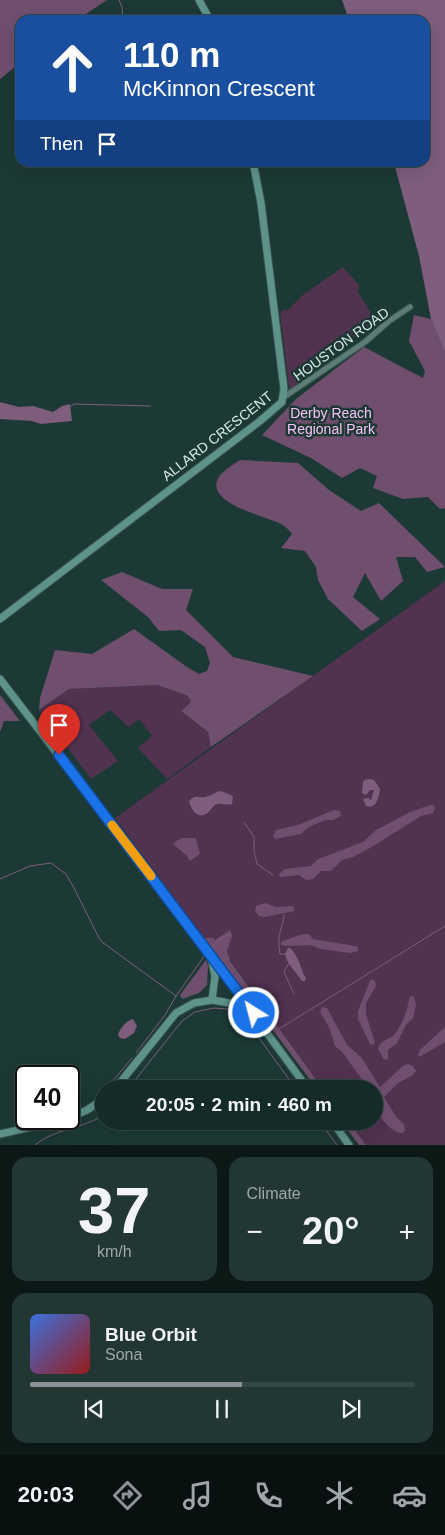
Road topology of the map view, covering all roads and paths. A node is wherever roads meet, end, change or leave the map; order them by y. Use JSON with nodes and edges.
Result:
{"nodes":[{"id":1,"x":199,"y":0,"type":"edge"},
{"id":2,"x":207,"y":15,"type":"edge"},
{"id":3,"x":254,"y":167,"type":"edge"},
{"id":4,"x":410,"y":307,"type":"dead end"},
{"id":5,"x":284,"y":397,"type":"junction"},
{"id":6,"x":0,"y":619,"type":"edge"},
{"id":7,"x":0,"y":679,"type":"edge"},
{"id":8,"x":210,"y":953,"type":"junction"},
{"id":9,"x":212,"y":1000,"type":"junction"},
{"id":10,"x":256,"y":1018,"type":"junction"},
{"id":11,"x":122,"y":1080,"type":"edge"},
{"id":12,"x":301,"y":1080,"type":"edge"},
{"id":13,"x":95,"y":1105,"type":"edge"},
{"id":14,"x":80,"y":1113,"type":"edge"},
{"id":15,"x":17,"y":1130,"type":"edge"},
{"id":16,"x":338,"y":1130,"type":"edge"},
{"id":17,"x":0,"y":1134,"type":"edge"},
{"id":18,"x":349,"y":1145,"type":"edge"}],
"edges":[{"from":1,"to":2,"type":"street"},
{"from":3,"to":5,"type":"street","name":"ALLARD CRESCENT"},
{"from":4,"to":5,"type":"street","name":"HOUSTON ROAD"},
{"from":5,"to":6,"type":"street","name":"ALLARD CRESCENT"},
{"from":7,"to":8,"type":"street"},
{"from":8,"to":9,"type":"street"},
{"from":8,"to":10,"type":"street"},
{"from":9,"to":10,"type":"street"},
{"from":9,"to":11,"type":"street"},
{"from":10,"to":12,"type":"street"},
{"from":13,"to":14,"type":"street"},
{"from":15,"to":17,"type":"street"},
{"from":16,"to":18,"type":"street"}]}
